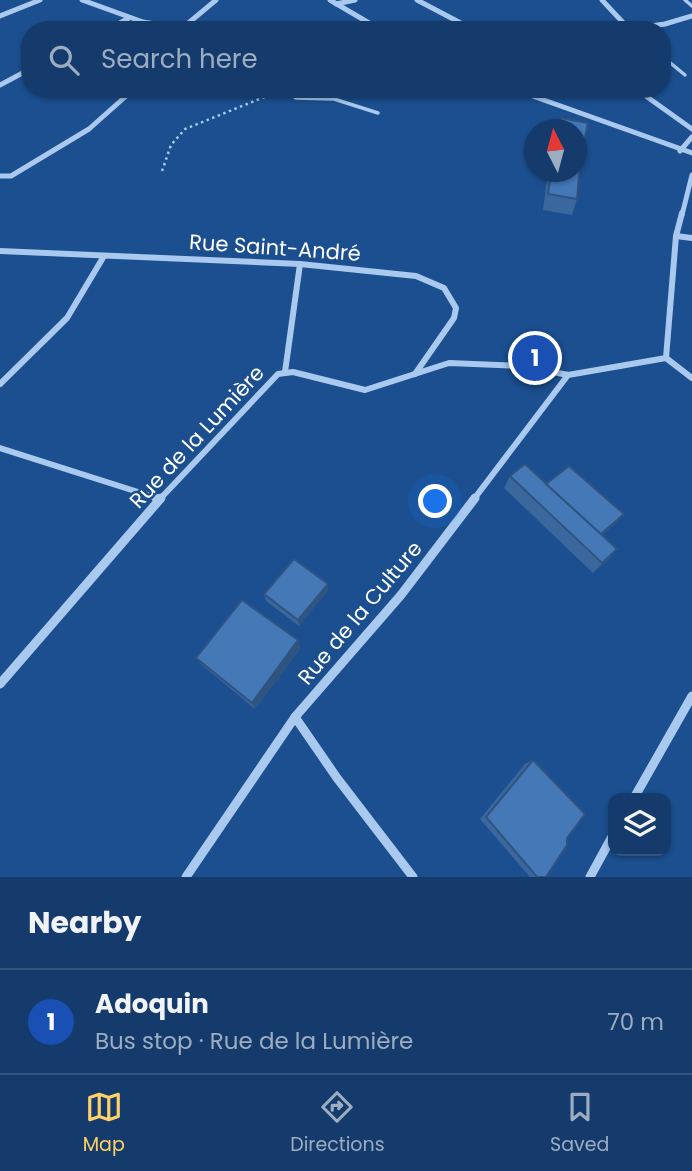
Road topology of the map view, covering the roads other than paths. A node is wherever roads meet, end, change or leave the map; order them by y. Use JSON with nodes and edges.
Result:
{"nodes":[{"id":1,"x":40,"y":0,"type":"edge"},
{"id":2,"x":82,"y":0,"type":"edge"},
{"id":3,"x":216,"y":0,"type":"edge"},
{"id":4,"x":330,"y":0,"type":"edge"},
{"id":5,"x":355,"y":0,"type":"edge"},
{"id":6,"x":417,"y":0,"type":"edge"},
{"id":7,"x":602,"y":0,"type":"edge"},
{"id":8,"x":685,"y":0,"type":"edge"},
{"id":9,"x":336,"y":4,"type":"junction"},
{"id":10,"x":692,"y":6,"type":"edge"},
{"id":11,"x":0,"y":16,"type":"edge"},
{"id":12,"x":692,"y":16,"type":"edge"},
{"id":13,"x":129,"y":18,"type":"junction"},
{"id":14,"x":124,"y":21,"type":"edge"},
{"id":15,"x":140,"y":21,"type":"edge"},
{"id":16,"x":191,"y":21,"type":"edge"},
{"id":17,"x":365,"y":21,"type":"edge"},
{"id":18,"x":457,"y":21,"type":"edge"},
{"id":19,"x":622,"y":21,"type":"edge"},
{"id":20,"x":671,"y":22,"type":"edge"},
{"id":21,"x":671,"y":63,"type":"edge"},
{"id":22,"x":21,"y":74,"type":"edge"},
{"id":23,"x":685,"y":75,"type":"dead end"},
{"id":24,"x":0,"y":85,"type":"edge"},
{"id":25,"x":124,"y":98,"type":"edge"},
{"id":26,"x":296,"y":98,"type":"edge"},
{"id":27,"x":538,"y":98,"type":"edge"},
{"id":28,"x":649,"y":98,"type":"edge"},
{"id":29,"x":378,"y":113,"type":"dead end"},
{"id":30,"x":692,"y":129,"type":"edge"},
{"id":31,"x":692,"y":137,"type":"edge"},
{"id":32,"x":680,"y":150,"type":"junction"},
{"id":33,"x":692,"y":153,"type":"edge"},
{"id":34,"x":692,"y":175,"type":"edge"},
{"id":35,"x":0,"y":176,"type":"edge"},
{"id":36,"x":676,"y":236,"type":"junction"},
{"id":37,"x":692,"y":238,"type":"edge"},
{"id":38,"x":0,"y":251,"type":"edge"},
{"id":39,"x":104,"y":256,"type":"junction"},
{"id":40,"x":300,"y":264,"type":"junction"},
{"id":41,"x":666,"y":358,"type":"junction"},
{"id":42,"x":285,"y":372,"type":"junction"},
{"id":43,"x":415,"y":374,"type":"junction"},
{"id":44,"x":568,"y":375,"type":"junction"},
{"id":45,"x":692,"y":378,"type":"edge"},
{"id":46,"x":0,"y":384,"type":"edge"},
{"id":47,"x":0,"y":448,"type":"edge"},
{"id":48,"x":160,"y":499,"type":"junction"},
{"id":49,"x":0,"y":684,"type":"edge"},
{"id":50,"x":692,"y":696,"type":"edge"},
{"id":51,"x":295,"y":717,"type":"junction"},
{"id":52,"x":637,"y":793,"type":"edge"},
{"id":53,"x":608,"y":844,"type":"edge"},
{"id":54,"x":186,"y":877,"type":"edge"},
{"id":55,"x":413,"y":877,"type":"edge"},
{"id":56,"x":590,"y":877,"type":"edge"}],
"edges":[{"from":1,"to":11,"type":"street"},
{"from":2,"to":13,"type":"street"},
{"from":3,"to":16,"type":"street"},
{"from":4,"to":9,"type":"street"},
{"from":5,"to":9,"type":"street"},
{"from":6,"to":18,"type":"street"},
{"from":7,"to":19,"type":"street"},
{"from":8,"to":10,"type":"lane"},
{"from":9,"to":17,"type":"street"},
{"from":12,"to":20,"type":"street"},
{"from":13,"to":14,"type":"street"},
{"from":13,"to":15,"type":"street"},
{"from":21,"to":23,"type":"lane"},
{"from":22,"to":24,"type":"street"},
{"from":25,"to":35,"type":"street"},
{"from":26,"to":29,"type":"lane"},
{"from":27,"to":32,"type":"street"},
{"from":28,"to":30,"type":"street"},
{"from":31,"to":32,"type":"street"},
{"from":32,"to":33,"type":"street"},
{"from":34,"to":36,"type":"street"},
{"from":36,"to":37,"type":"street"},
{"from":36,"to":41,"type":"street"},
{"from":38,"to":39,"type":"street","name":"Rue Saint-André"},
{"from":39,"to":40,"type":"street","name":"Rue Saint-André"},
{"from":39,"to":46,"type":"street"},
{"from":40,"to":42,"type":"street"},
{"from":40,"to":43,"type":"street","name":"Rue Saint-André"},
{"from":41,"to":44,"type":"street"},
{"from":41,"to":45,"type":"street"},
{"from":42,"to":43,"type":"street","name":"Rue de la Lumière"},
{"from":42,"to":48,"type":"street","name":"Rue de la Lumière"},
{"from":43,"to":44,"type":"street","name":"Rue de la Lumière"},
{"from":44,"to":51,"type":"street","name":"Rue de la Culture"},
{"from":47,"to":48,"type":"street"},
{"from":48,"to":49,"type":"street","name":"Rue de la Lumière"},
{"from":50,"to":52,"type":"street"},
{"from":51,"to":54,"type":"street","name":"Rue de la Culture"},
{"from":51,"to":55,"type":"street"},
{"from":53,"to":56,"type":"street"}]}
